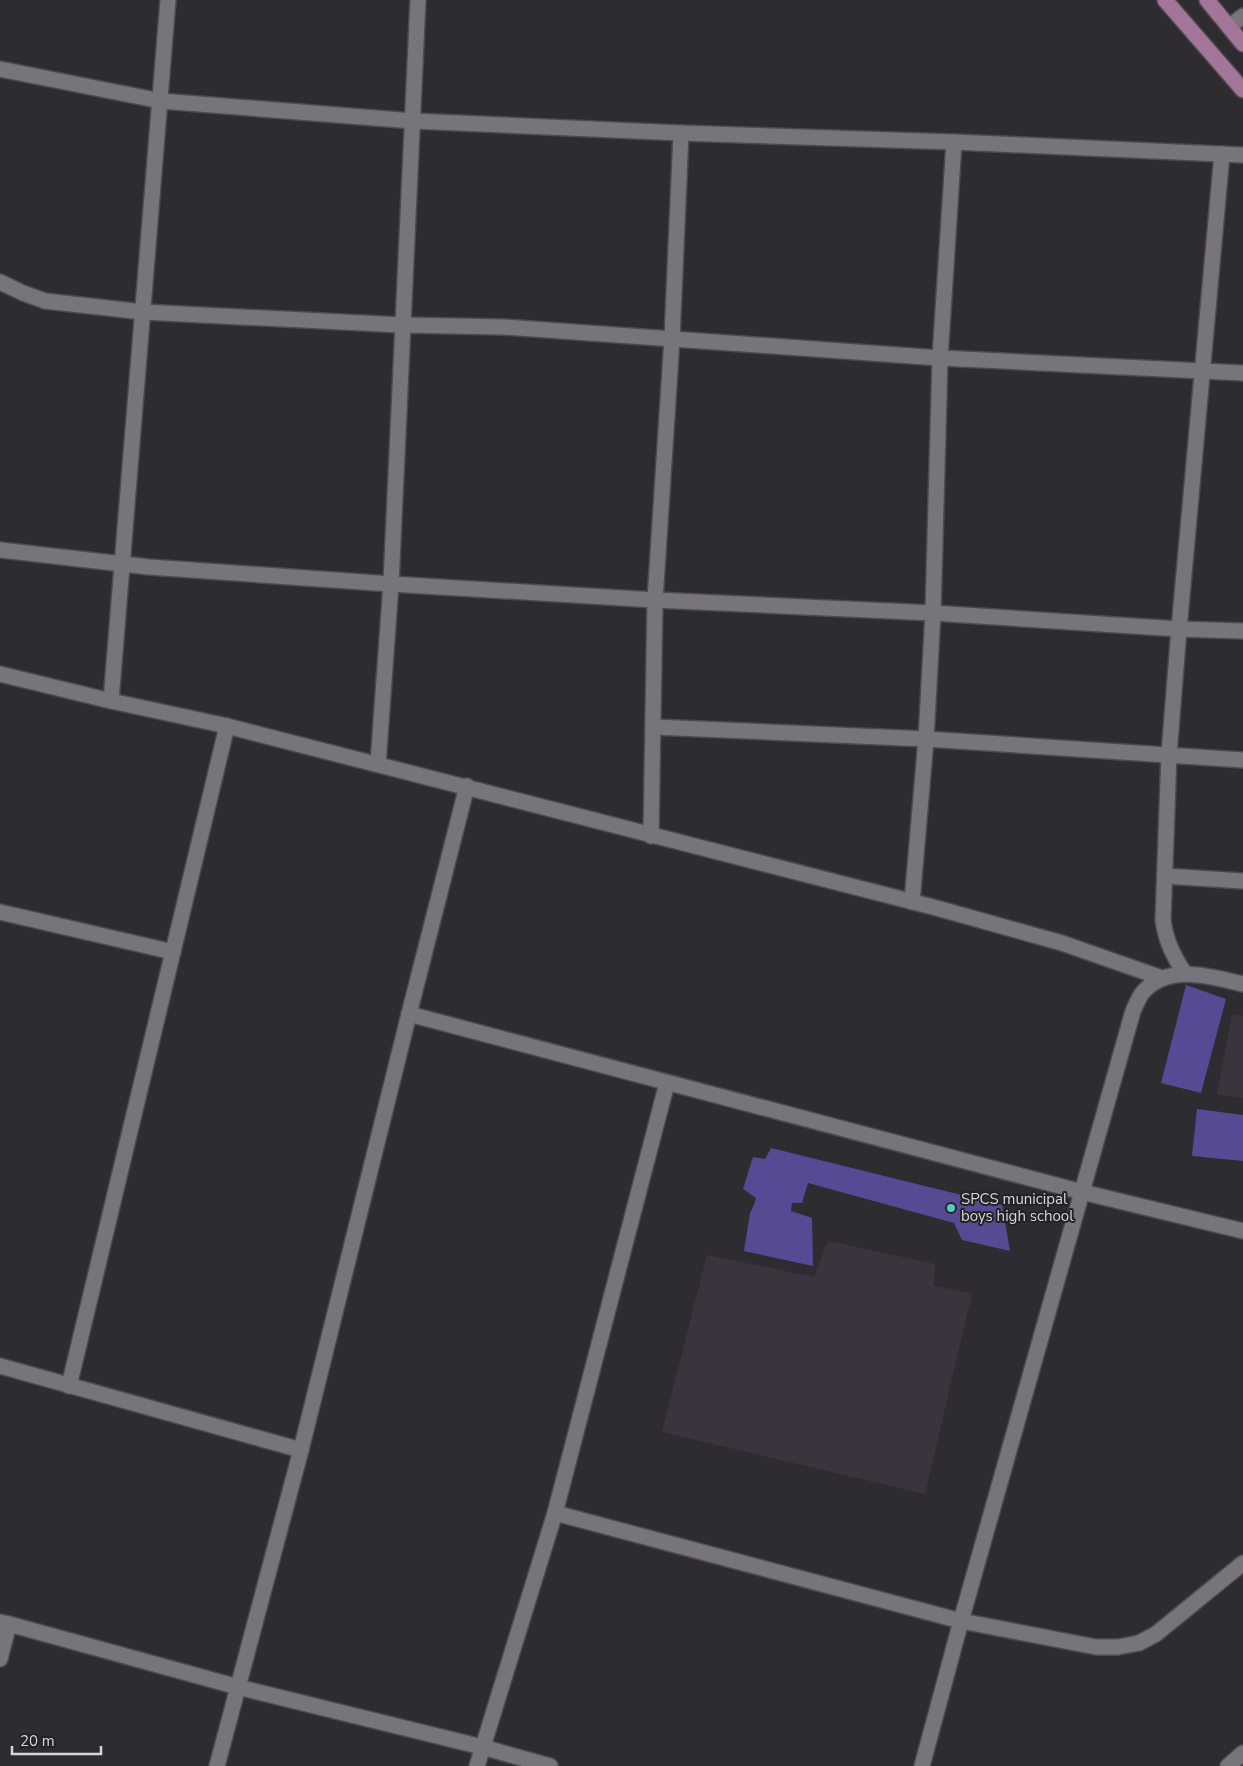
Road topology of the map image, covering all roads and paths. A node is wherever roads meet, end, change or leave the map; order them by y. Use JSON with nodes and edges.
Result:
{"nodes":[{"id":1,"x":168,"y":0,"type":"edge"},
{"id":2,"x":418,"y":0,"type":"edge"},
{"id":3,"x":1165,"y":0,"type":"edge"},
{"id":4,"x":1207,"y":0,"type":"edge"},
{"id":5,"x":1243,"y":16,"type":"edge"},
{"id":6,"x":1229,"y":27,"type":"junction"},
{"id":7,"x":1243,"y":44,"type":"edge"},
{"id":8,"x":0,"y":69,"type":"edge"},
{"id":9,"x":1243,"y":90,"type":"edge"},
{"id":10,"x":161,"y":101,"type":"junction"},
{"id":11,"x":413,"y":121,"type":"junction"},
{"id":12,"x":681,"y":133,"type":"junction"},
{"id":13,"x":954,"y":142,"type":"junction"},
{"id":14,"x":1222,"y":154,"type":"junction"},
{"id":15,"x":1243,"y":155,"type":"edge"},
{"id":16,"x":0,"y":282,"type":"edge"},
{"id":17,"x":143,"y":312,"type":"junction"},
{"id":18,"x":402,"y":325,"type":"junction"},
{"id":19,"x":672,"y":339,"type":"junction"},
{"id":20,"x":940,"y":358,"type":"junction"},
{"id":21,"x":1202,"y":371,"type":"junction"},
{"id":22,"x":1243,"y":372,"type":"edge"},
{"id":23,"x":0,"y":550,"type":"edge"},
{"id":24,"x":123,"y":564,"type":"junction"},
{"id":25,"x":391,"y":584,"type":"junction"},
{"id":26,"x":655,"y":600,"type":"junction"},
{"id":27,"x":934,"y":613,"type":"junction"},
{"id":28,"x":1179,"y":629,"type":"junction"},
{"id":29,"x":1243,"y":631,"type":"edge"},
{"id":30,"x":0,"y":674,"type":"edge"},
{"id":31,"x":111,"y":701,"type":"junction"},
{"id":32,"x":228,"y":726,"type":"junction"},
{"id":33,"x":654,"y":727,"type":"junction"},
{"id":34,"x":926,"y":739,"type":"junction"},
{"id":35,"x":1169,"y":754,"type":"junction"},
{"id":36,"x":1243,"y":760,"type":"edge"},
{"id":37,"x":378,"y":764,"type":"junction"},
{"id":38,"x":467,"y":786,"type":"junction"},
{"id":39,"x":651,"y":836,"type":"junction"},
{"id":40,"x":1165,"y":876,"type":"junction"},
{"id":41,"x":1243,"y":881,"type":"edge"},
{"id":42,"x":912,"y":902,"type":"junction"},
{"id":43,"x":0,"y":912,"type":"edge"},
{"id":44,"x":173,"y":952,"type":"junction"},
{"id":45,"x":1185,"y":974,"type":"junction"},
{"id":46,"x":1162,"y":978,"type":"junction"},
{"id":47,"x":1243,"y":984,"type":"edge"},
{"id":48,"x":409,"y":1014,"type":"junction"},
{"id":49,"x":667,"y":1083,"type":"junction"},
{"id":50,"x":1082,"y":1192,"type":"junction"},
{"id":51,"x":1243,"y":1231,"type":"edge"},
{"id":52,"x":0,"y":1366,"type":"edge"},
{"id":53,"x":69,"y":1386,"type":"junction"},
{"id":54,"x":301,"y":1450,"type":"junction"},
{"id":55,"x":556,"y":1513,"type":"junction"},
{"id":56,"x":1243,"y":1562,"type":"edge"},
{"id":57,"x":961,"y":1621,"type":"junction"},
{"id":58,"x":4,"y":1623,"type":"edge"},
{"id":59,"x":0,"y":1659,"type":"edge"},
{"id":60,"x":238,"y":1687,"type":"junction"},
{"id":61,"x":482,"y":1747,"type":"junction"},
{"id":62,"x":1243,"y":1753,"type":"edge"},
{"id":63,"x":217,"y":1766,"type":"edge"},
{"id":64,"x":476,"y":1766,"type":"edge"},
{"id":65,"x":550,"y":1766,"type":"edge"},
{"id":66,"x":922,"y":1766,"type":"edge"},
{"id":67,"x":1228,"y":1766,"type":"edge"}],
"edges":[{"from":1,"to":10,"type":"street"},
{"from":2,"to":11,"type":"street"},
{"from":3,"to":9,"type":"main road"},
{"from":4,"to":6,"type":"main road"},
{"from":5,"to":6,"type":"street"},
{"from":6,"to":7,"type":"main road"},
{"from":8,"to":10,"type":"street"},
{"from":10,"to":11,"type":"street"},
{"from":10,"to":17,"type":"street"},
{"from":11,"to":12,"type":"street"},
{"from":11,"to":18,"type":"street"},
{"from":12,"to":13,"type":"street"},
{"from":12,"to":19,"type":"street"},
{"from":13,"to":14,"type":"street"},
{"from":13,"to":20,"type":"street"},
{"from":14,"to":15,"type":"street"},
{"from":14,"to":21,"type":"street"},
{"from":16,"to":17,"type":"street"},
{"from":17,"to":18,"type":"street"},
{"from":17,"to":24,"type":"street"},
{"from":18,"to":19,"type":"street"},
{"from":18,"to":25,"type":"street"},
{"from":19,"to":20,"type":"street"},
{"from":19,"to":26,"type":"street"},
{"from":20,"to":21,"type":"street"},
{"from":20,"to":27,"type":"street"},
{"from":21,"to":22,"type":"street"},
{"from":21,"to":28,"type":"street"},
{"from":23,"to":24,"type":"street"},
{"from":24,"to":25,"type":"street"},
{"from":24,"to":31,"type":"street"},
{"from":25,"to":26,"type":"street"},
{"from":25,"to":37,"type":"street"},
{"from":26,"to":27,"type":"street"},
{"from":26,"to":33,"type":"street"},
{"from":27,"to":28,"type":"street"},
{"from":27,"to":34,"type":"street"},
{"from":28,"to":29,"type":"street"},
{"from":28,"to":35,"type":"street"},
{"from":30,"to":31,"type":"street"},
{"from":31,"to":32,"type":"street"},
{"from":32,"to":37,"type":"street"},
{"from":32,"to":44,"type":"street"},
{"from":33,"to":34,"type":"street"},
{"from":33,"to":39,"type":"street"},
{"from":34,"to":35,"type":"street"},
{"from":34,"to":42,"type":"street"},
{"from":35,"to":36,"type":"street"},
{"from":35,"to":40,"type":"street"},
{"from":37,"to":38,"type":"street"},
{"from":38,"to":39,"type":"street"},
{"from":38,"to":48,"type":"street"},
{"from":39,"to":42,"type":"street"},
{"from":40,"to":41,"type":"street"},
{"from":40,"to":45,"type":"street"},
{"from":42,"to":46,"type":"street"},
{"from":43,"to":44,"type":"street"},
{"from":44,"to":53,"type":"street"},
{"from":45,"to":46,"type":"street"},
{"from":45,"to":47,"type":"street"},
{"from":46,"to":50,"type":"street"},
{"from":48,"to":49,"type":"street"},
{"from":48,"to":54,"type":"street"},
{"from":49,"to":50,"type":"street"},
{"from":49,"to":55,"type":"street"},
{"from":50,"to":51,"type":"street"},
{"from":50,"to":57,"type":"street"},
{"from":52,"to":53,"type":"street"},
{"from":53,"to":54,"type":"street"},
{"from":54,"to":60,"type":"street"},
{"from":55,"to":57,"type":"street"},
{"from":55,"to":61,"type":"street"},
{"from":56,"to":57,"type":"street"},
{"from":57,"to":66,"type":"street"},
{"from":58,"to":59,"type":"street"},
{"from":58,"to":60,"type":"street"},
{"from":60,"to":61,"type":"street"},
{"from":60,"to":63,"type":"street"},
{"from":61,"to":64,"type":"street"},
{"from":61,"to":65,"type":"street"},
{"from":62,"to":67,"type":"street"}]}
